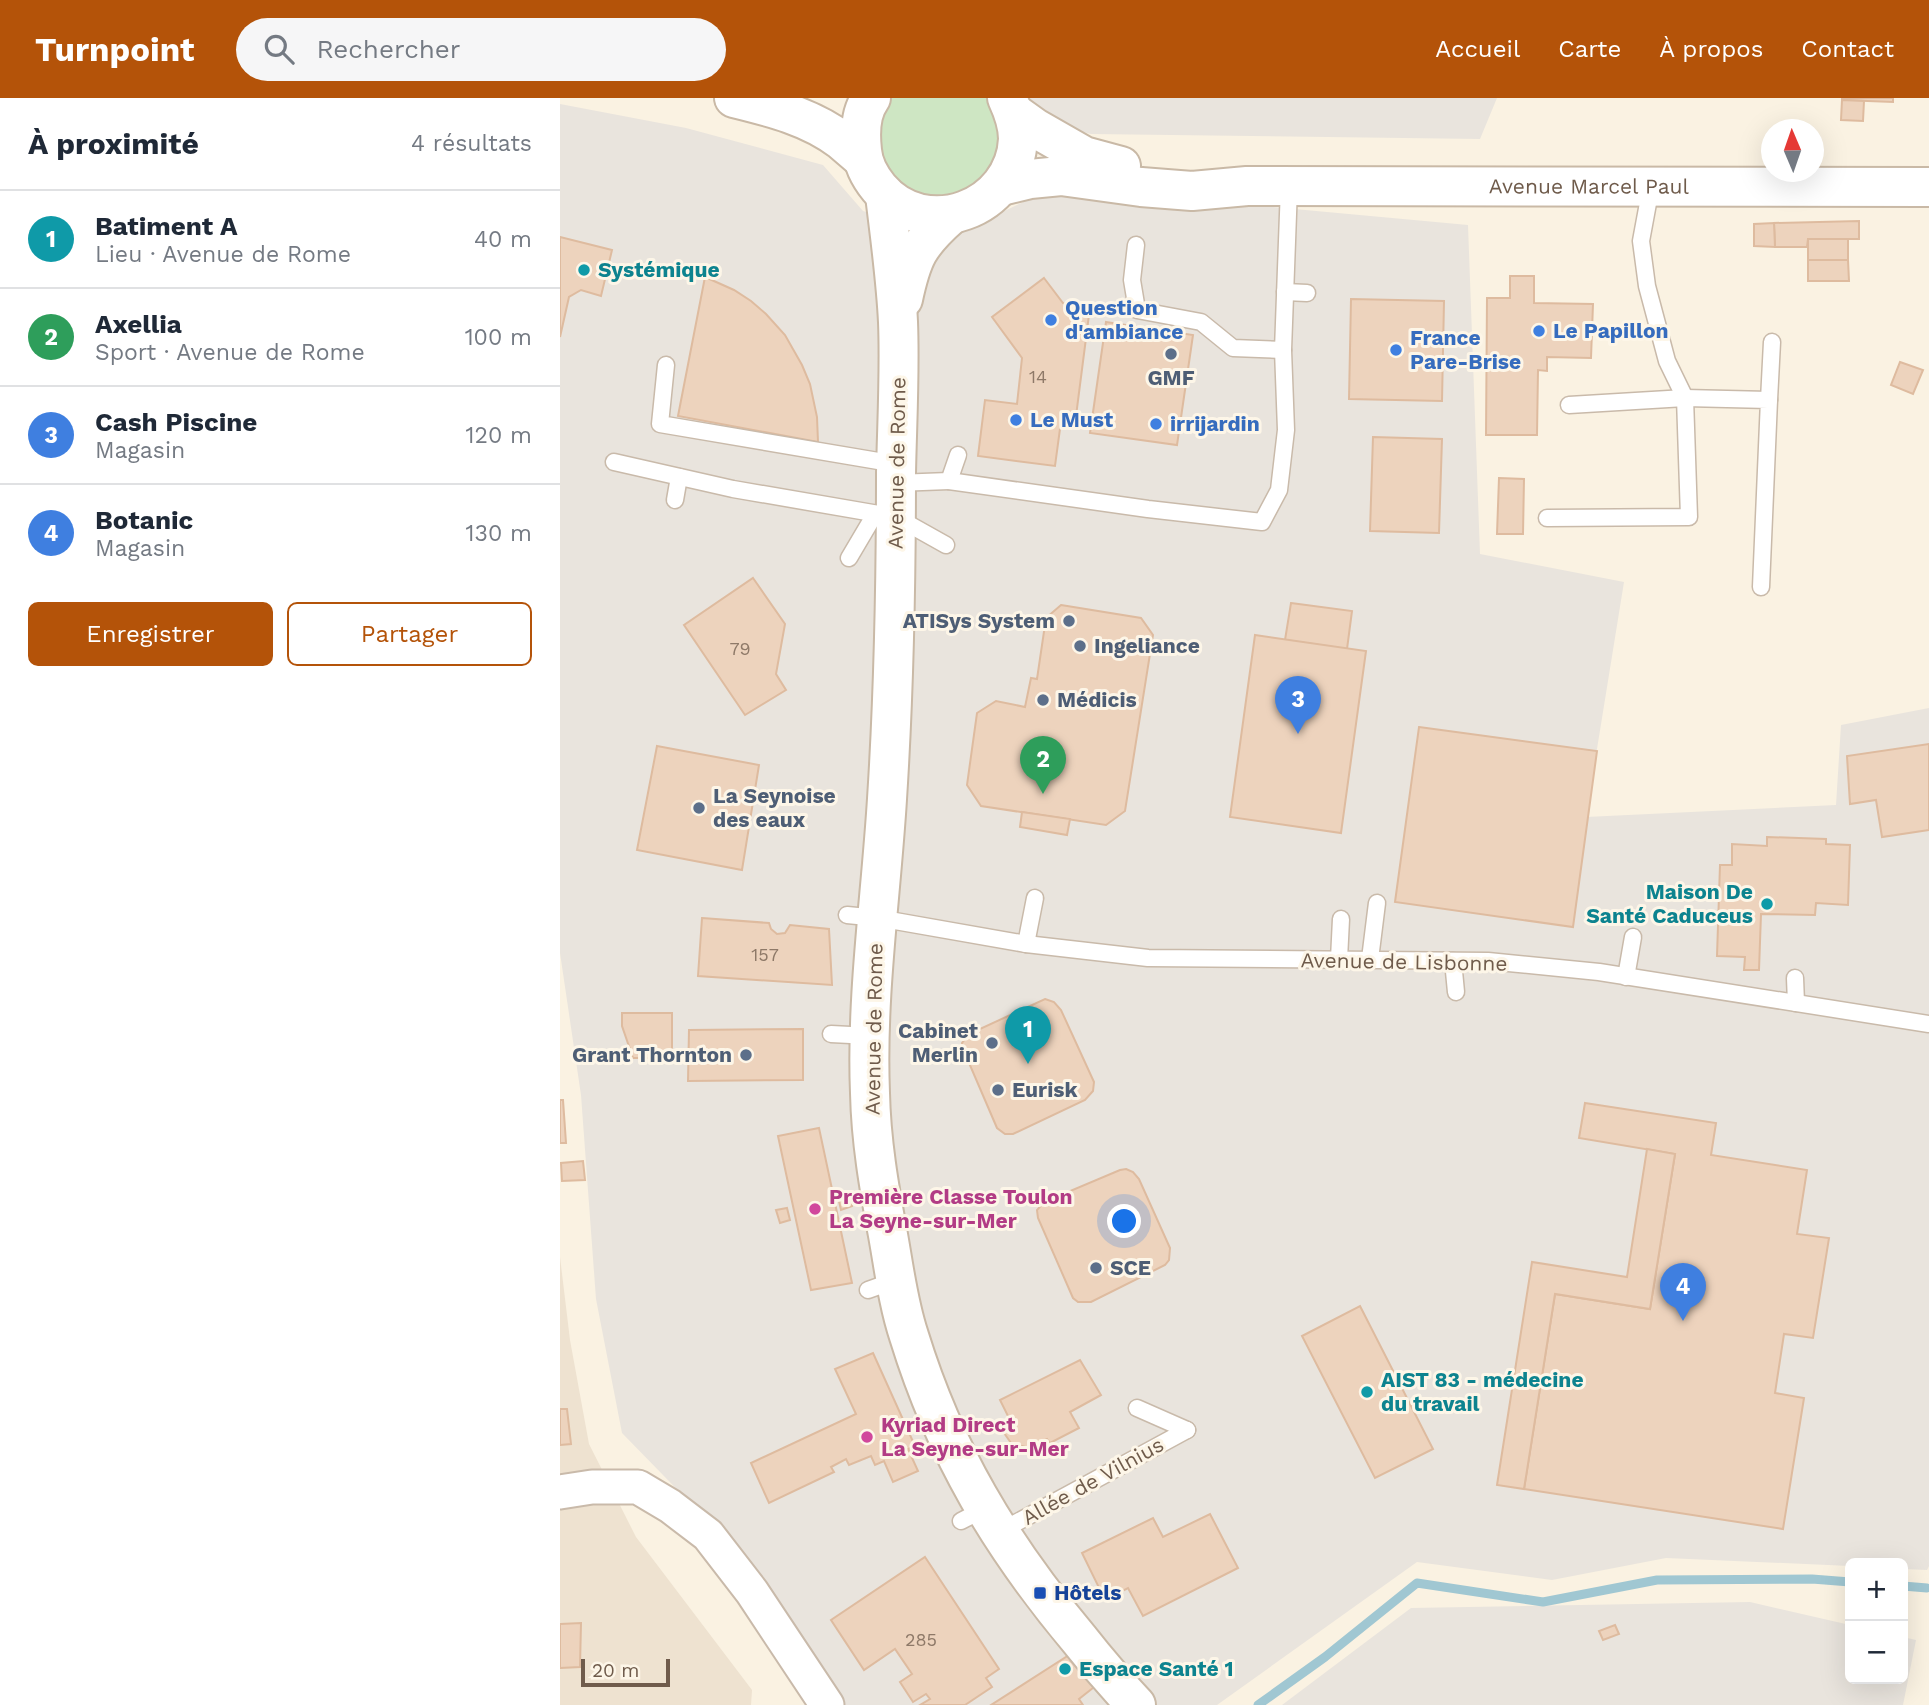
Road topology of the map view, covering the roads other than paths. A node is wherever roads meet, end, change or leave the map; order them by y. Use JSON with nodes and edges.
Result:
{"nodes":[{"id":1,"x":734,"y":98,"type":"edge"},
{"id":2,"x":871,"y":98,"type":"edge"},
{"id":3,"x":1011,"y":106,"type":"edge"},
{"id":4,"x":863,"y":159,"type":"junction"},
{"id":5,"x":1001,"y":186,"type":"junction"},
{"id":6,"x":1247,"y":186,"type":"junction"},
{"id":7,"x":1289,"y":187,"type":"junction"},
{"id":8,"x":1651,"y":187,"type":"junction"},
{"id":9,"x":1929,"y":187,"type":"edge"},
{"id":10,"x":885,"y":195,"type":"junction"},
{"id":11,"x":951,"y":215,"type":"junction"},
{"id":12,"x":1136,"y":245,"type":"dead end"},
{"id":13,"x":1285,"y":292,"type":"junction"},
{"id":14,"x":1307,"y":293,"type":"dead end"},
{"id":15,"x":898,"y":324,"type":"junction"},
{"id":16,"x":1772,"y":342,"type":"dead end"},
{"id":17,"x":1283,"y":349,"type":"junction"},
{"id":18,"x":666,"y":365,"type":"dead end"},
{"id":19,"x":1685,"y":398,"type":"junction"},
{"id":20,"x":1769,"y":400,"type":"junction"},
{"id":21,"x":1569,"y":405,"type":"dead end"},
{"id":22,"x":958,"y":455,"type":"dead end"},
{"id":23,"x":614,"y":462,"type":"dead end"},
{"id":24,"x":679,"y":477,"type":"junction"},
{"id":25,"x":948,"y":481,"type":"junction"},
{"id":26,"x":891,"y":494,"type":"junction"},
{"id":27,"x":675,"y":500,"type":"dead end"},
{"id":28,"x":1546,"y":518,"type":"dead end"},
{"id":29,"x":946,"y":545,"type":"dead end"},
{"id":30,"x":849,"y":558,"type":"dead end"},
{"id":31,"x":1761,"y":587,"type":"dead end"},
{"id":32,"x":1035,"y":898,"type":"dead end"},
{"id":33,"x":1377,"y":903,"type":"dead end"},
{"id":34,"x":862,"y":917,"type":"junction"},
{"id":35,"x":1341,"y":919,"type":"dead end"},
{"id":36,"x":1633,"y":937,"type":"dead end"},
{"id":37,"x":1026,"y":944,"type":"junction"},
{"id":38,"x":1339,"y":959,"type":"junction"},
{"id":39,"x":1370,"y":959,"type":"junction"},
{"id":40,"x":1453,"y":961,"type":"junction"},
{"id":41,"x":1626,"y":977,"type":"junction"},
{"id":42,"x":1795,"y":978,"type":"dead end"},
{"id":43,"x":1456,"y":992,"type":"dead end"},
{"id":44,"x":1796,"y":1003,"type":"junction"},
{"id":45,"x":1929,"y":1024,"type":"edge"},
{"id":46,"x":831,"y":1034,"type":"dead end"},
{"id":47,"x":870,"y":1036,"type":"junction"},
{"id":48,"x":1137,"y":1408,"type":"dead end"},
{"id":49,"x":560,"y":1492,"type":"edge"},
{"id":50,"x":981,"y":1521,"type":"junction"},
{"id":51,"x":1123,"y":1700,"type":"edge"},
{"id":52,"x":827,"y":1705,"type":"edge"}],
"edges":[{"from":1,"to":4,"type":"main road"},
{"from":2,"to":4,"type":"main road"},
{"from":3,"to":5,"type":"main road"},
{"from":3,"to":6,"type":"main road","name":"Avenue Marcel Paul"},
{"from":4,"to":10,"type":"main road"},
{"from":5,"to":6,"type":"main road","name":"Avenue Marcel Paul"},
{"from":5,"to":11,"type":"main road"},
{"from":6,"to":7,"type":"main road","name":"Avenue Marcel Paul"},
{"from":7,"to":8,"type":"main road","name":"Avenue Marcel Paul"},
{"from":7,"to":13,"type":"lane"},
{"from":8,"to":9,"type":"main road","name":"Avenue Marcel Paul"},
{"from":8,"to":19,"type":"lane"},
{"from":10,"to":11,"type":"main road"},
{"from":10,"to":15,"type":"main road","name":"Avenue de Rome"},
{"from":11,"to":15,"type":"main road","name":"Avenue de Rome"},
{"from":12,"to":17,"type":"lane"},
{"from":13,"to":14,"type":"lane"},
{"from":13,"to":17,"type":"lane"},
{"from":15,"to":26,"type":"main road","name":"Avenue de Rome"},
{"from":16,"to":20,"type":"lane"},
{"from":17,"to":25,"type":"lane"},
{"from":18,"to":26,"type":"lane"},
{"from":19,"to":20,"type":"lane"},
{"from":19,"to":21,"type":"lane"},
{"from":19,"to":28,"type":"lane"},
{"from":20,"to":31,"type":"lane"},
{"from":22,"to":25,"type":"lane"},
{"from":23,"to":24,"type":"lane"},
{"from":24,"to":26,"type":"lane"},
{"from":24,"to":27,"type":"lane"},
{"from":25,"to":26,"type":"lane"},
{"from":26,"to":29,"type":"lane"},
{"from":26,"to":30,"type":"lane"},
{"from":26,"to":34,"type":"main road","name":"Avenue de Rome"},
{"from":32,"to":37,"type":"lane"},
{"from":33,"to":39,"type":"lane"},
{"from":34,"to":37,"type":"lane","name":"Avenue de Lisbonne"},
{"from":34,"to":47,"type":"main road","name":"Avenue de Rome"},
{"from":35,"to":38,"type":"lane"},
{"from":36,"to":41,"type":"lane"},
{"from":37,"to":38,"type":"lane","name":"Avenue de Lisbonne"},
{"from":38,"to":39,"type":"lane","name":"Avenue de Lisbonne"},
{"from":39,"to":40,"type":"lane","name":"Avenue de Lisbonne"},
{"from":40,"to":41,"type":"lane","name":"Avenue de Lisbonne"},
{"from":40,"to":43,"type":"lane"},
{"from":41,"to":44,"type":"lane","name":"Avenue de Lisbonne"},
{"from":42,"to":44,"type":"lane"},
{"from":44,"to":45,"type":"lane","name":"Avenue de Lisbonne"},
{"from":46,"to":47,"type":"lane"},
{"from":47,"to":50,"type":"main road","name":"Avenue de Rome"},
{"from":48,"to":50,"type":"lane","name":"Allée de Vilnius"},
{"from":49,"to":52,"type":"street"},
{"from":50,"to":51,"type":"main road","name":"Avenue de Rome"}]}
